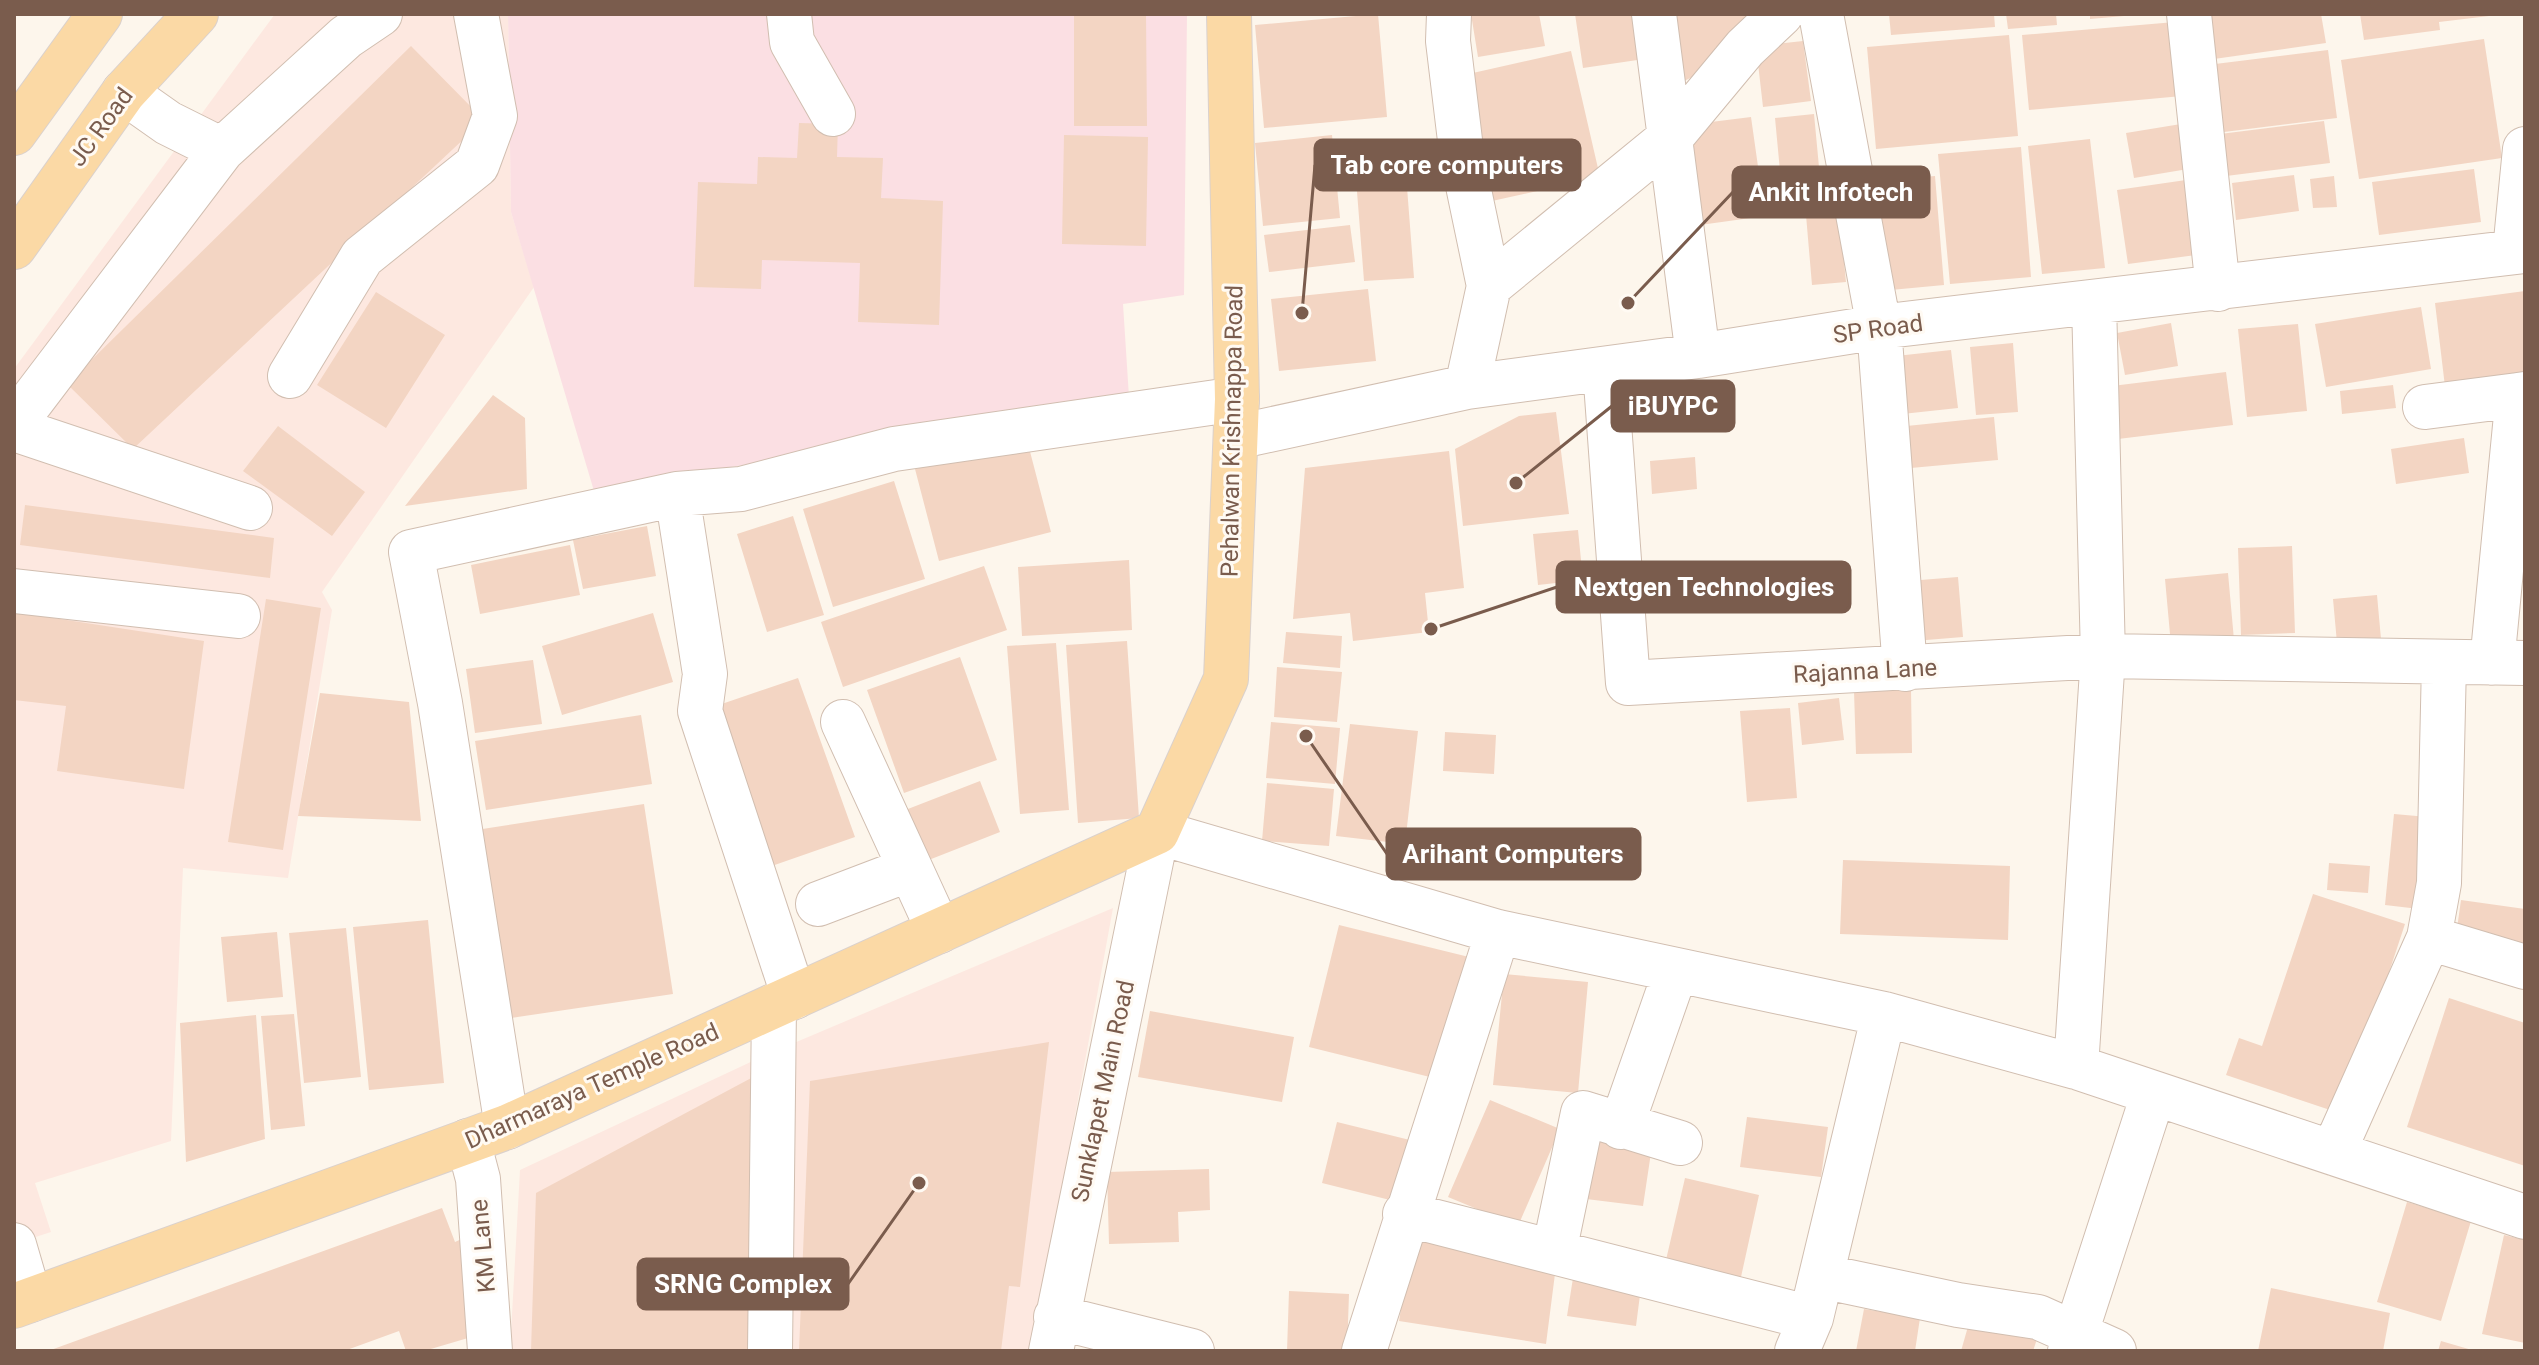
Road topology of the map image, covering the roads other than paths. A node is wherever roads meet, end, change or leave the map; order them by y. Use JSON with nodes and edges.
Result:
{"nodes":[{"id":1,"x":100,"y":14,"type":"edge"},
{"id":2,"x":196,"y":14,"type":"edge"},
{"id":3,"x":380,"y":14,"type":"edge"},
{"id":4,"x":476,"y":14,"type":"edge"},
{"id":5,"x":789,"y":14,"type":"edge"},
{"id":6,"x":1229,"y":14,"type":"edge"},
{"id":7,"x":1449,"y":14,"type":"edge"},
{"id":8,"x":1654,"y":14,"type":"edge"},
{"id":9,"x":1781,"y":14,"type":"edge"},
{"id":10,"x":1821,"y":14,"type":"edge"},
{"id":11,"x":2189,"y":14,"type":"edge"},
{"id":12,"x":124,"y":92,"type":"junction"},
{"id":13,"x":833,"y":114,"type":"dead end"},
{"id":14,"x":14,"y":133,"type":"edge"},
{"id":15,"x":1671,"y":137,"type":"junction"},
{"id":16,"x":2525,"y":149,"type":"edge"},
{"id":17,"x":222,"y":150,"type":"junction"},
{"id":18,"x":14,"y":247,"type":"edge"},
{"id":19,"x":2520,"y":251,"type":"edge"},
{"id":20,"x":1489,"y":286,"type":"junction"},
{"id":21,"x":2218,"y":289,"type":"junction"},
{"id":22,"x":2094,"y":302,"type":"junction"},
{"id":23,"x":1879,"y":327,"type":"junction"},
{"id":24,"x":1698,"y":356,"type":"junction"},
{"id":25,"x":1605,"y":369,"type":"junction"},
{"id":26,"x":290,"y":376,"type":"dead end"},
{"id":27,"x":1467,"y":387,"type":"junction"},
{"id":28,"x":2521,"y":395,"type":"edge"},
{"id":29,"x":2425,"y":407,"type":"dead end"},
{"id":30,"x":1237,"y":418,"type":"junction"},
{"id":31,"x":14,"y":427,"type":"edge"},
{"id":32,"x":677,"y":494,"type":"junction"},
{"id":33,"x":250,"y":508,"type":"dead end"},
{"id":34,"x":14,"y":591,"type":"edge"},
{"id":35,"x":238,"y":616,"type":"dead end"},
{"id":36,"x":2103,"y":656,"type":"junction"},
{"id":37,"x":2444,"y":663,"type":"junction"},
{"id":38,"x":2508,"y":663,"type":"edge"},
{"id":39,"x":1905,"y":669,"type":"junction"},
{"id":40,"x":843,"y":722,"type":"dead end"},
{"id":41,"x":1157,"y":832,"type":"junction"},
{"id":42,"x":910,"y":869,"type":"junction"},
{"id":43,"x":818,"y":904,"type":"dead end"},
{"id":44,"x":939,"y":931,"type":"junction"},
{"id":45,"x":1498,"y":932,"type":"junction"},
{"id":46,"x":2429,"y":938,"type":"junction"},
{"id":47,"x":2525,"y":967,"type":"edge"},
{"id":48,"x":1676,"y":970,"type":"junction"},
{"id":49,"x":784,"y":1002,"type":"junction"},
{"id":50,"x":1884,"y":1014,"type":"junction"},
{"id":51,"x":2076,"y":1067,"type":"junction"},
{"id":52,"x":2153,"y":1095,"type":"junction"},
{"id":53,"x":1621,"y":1127,"type":"junction"},
{"id":54,"x":488,"y":1134,"type":"junction"},
{"id":55,"x":1680,"y":1143,"type":"dead end"},
{"id":56,"x":2333,"y":1153,"type":"junction"},
{"id":57,"x":1405,"y":1214,"type":"junction"},
{"id":58,"x":2525,"y":1217,"type":"edge"},
{"id":59,"x":14,"y":1245,"type":"edge"},
{"id":60,"x":1554,"y":1252,"type":"junction"},
{"id":61,"x":1821,"y":1276,"type":"junction"},
{"id":62,"x":22,"y":1303,"type":"edge"},
{"id":63,"x":1054,"y":1334,"type":"edge"},
{"id":64,"x":1804,"y":1335,"type":"edge"},
{"id":65,"x":2087,"y":1345,"type":"edge"},
{"id":66,"x":484,"y":1349,"type":"edge"},
{"id":67,"x":770,"y":1351,"type":"edge"},
{"id":68,"x":1192,"y":1351,"type":"edge"},
{"id":69,"x":1364,"y":1351,"type":"edge"}],
"edges":[{"from":1,"to":14,"type":"main road"},
{"from":2,"to":12,"type":"main road","name":"JC Road"},
{"from":3,"to":17,"type":"street"},
{"from":4,"to":26,"type":"street"},
{"from":5,"to":13,"type":"street"},
{"from":6,"to":30,"type":"main road","name":"Pehalwan Krishnappa Road"},
{"from":7,"to":20,"type":"street"},
{"from":8,"to":15,"type":"street"},
{"from":9,"to":15,"type":"street"},
{"from":10,"to":23,"type":"street"},
{"from":11,"to":21,"type":"street"},
{"from":12,"to":17,"type":"street"},
{"from":12,"to":18,"type":"main road","name":"JC Road"},
{"from":15,"to":20,"type":"street"},
{"from":15,"to":24,"type":"street"},
{"from":16,"to":19,"type":"street"},
{"from":17,"to":31,"type":"street"},
{"from":19,"to":21,"type":"street","name":"SP Road"},
{"from":20,"to":27,"type":"street"},
{"from":21,"to":22,"type":"street","name":"SP Road"},
{"from":22,"to":23,"type":"street","name":"SP Road"},
{"from":22,"to":36,"type":"street"},
{"from":23,"to":24,"type":"street","name":"SP Road"},
{"from":23,"to":39,"type":"street"},
{"from":24,"to":25,"type":"street","name":"SP Road"},
{"from":25,"to":27,"type":"street","name":"SP Road"},
{"from":25,"to":39,"type":"street","name":"Rajanna Lane"},
{"from":27,"to":30,"type":"street","name":"SP Road"},
{"from":28,"to":29,"type":"street"},
{"from":28,"to":38,"type":"street"},
{"from":30,"to":32,"type":"street","name":"SP Road"},
{"from":30,"to":41,"type":"main road","name":"Pehalwan Krishnappa Road"},
{"from":31,"to":33,"type":"street"},
{"from":32,"to":49,"type":"street"},
{"from":32,"to":54,"type":"street","name":"KM Lane"},
{"from":34,"to":35,"type":"street"},
{"from":36,"to":37,"type":"street","name":"Rajanna Lane"},
{"from":36,"to":39,"type":"street","name":"Rajanna Lane"},
{"from":36,"to":51,"type":"street"},
{"from":37,"to":38,"type":"street","name":"Rajanna Lane"},
{"from":37,"to":46,"type":"street"},
{"from":40,"to":42,"type":"street"},
{"from":41,"to":44,"type":"main road","name":"Dharmaraya Temple Road"},
{"from":41,"to":45,"type":"street"},
{"from":41,"to":63,"type":"street","name":"Sunklapet Main Road"},
{"from":42,"to":43,"type":"street"},
{"from":42,"to":44,"type":"street"},
{"from":44,"to":49,"type":"main road","name":"Dharmaraya Temple Road"},
{"from":45,"to":48,"type":"street"},
{"from":45,"to":57,"type":"street"},
{"from":46,"to":47,"type":"street"},
{"from":46,"to":56,"type":"street"},
{"from":48,"to":50,"type":"street"},
{"from":48,"to":53,"type":"street"},
{"from":49,"to":54,"type":"main road","name":"Dharmaraya Temple Road"},
{"from":49,"to":67,"type":"street"},
{"from":50,"to":51,"type":"street"},
{"from":50,"to":61,"type":"street"},
{"from":51,"to":52,"type":"street"},
{"from":52,"to":56,"type":"street"},
{"from":52,"to":65,"type":"street"},
{"from":53,"to":55,"type":"street"},
{"from":53,"to":60,"type":"street"},
{"from":54,"to":62,"type":"main road","name":"Dharmaraya Temple Road"},
{"from":54,"to":66,"type":"street","name":"KM Lane"},
{"from":56,"to":58,"type":"street"},
{"from":57,"to":60,"type":"street"},
{"from":57,"to":69,"type":"street"},
{"from":59,"to":62,"type":"street"},
{"from":60,"to":64,"type":"street"},
{"from":61,"to":64,"type":"street"},
{"from":61,"to":65,"type":"street"},
{"from":63,"to":68,"type":"street"}]}
